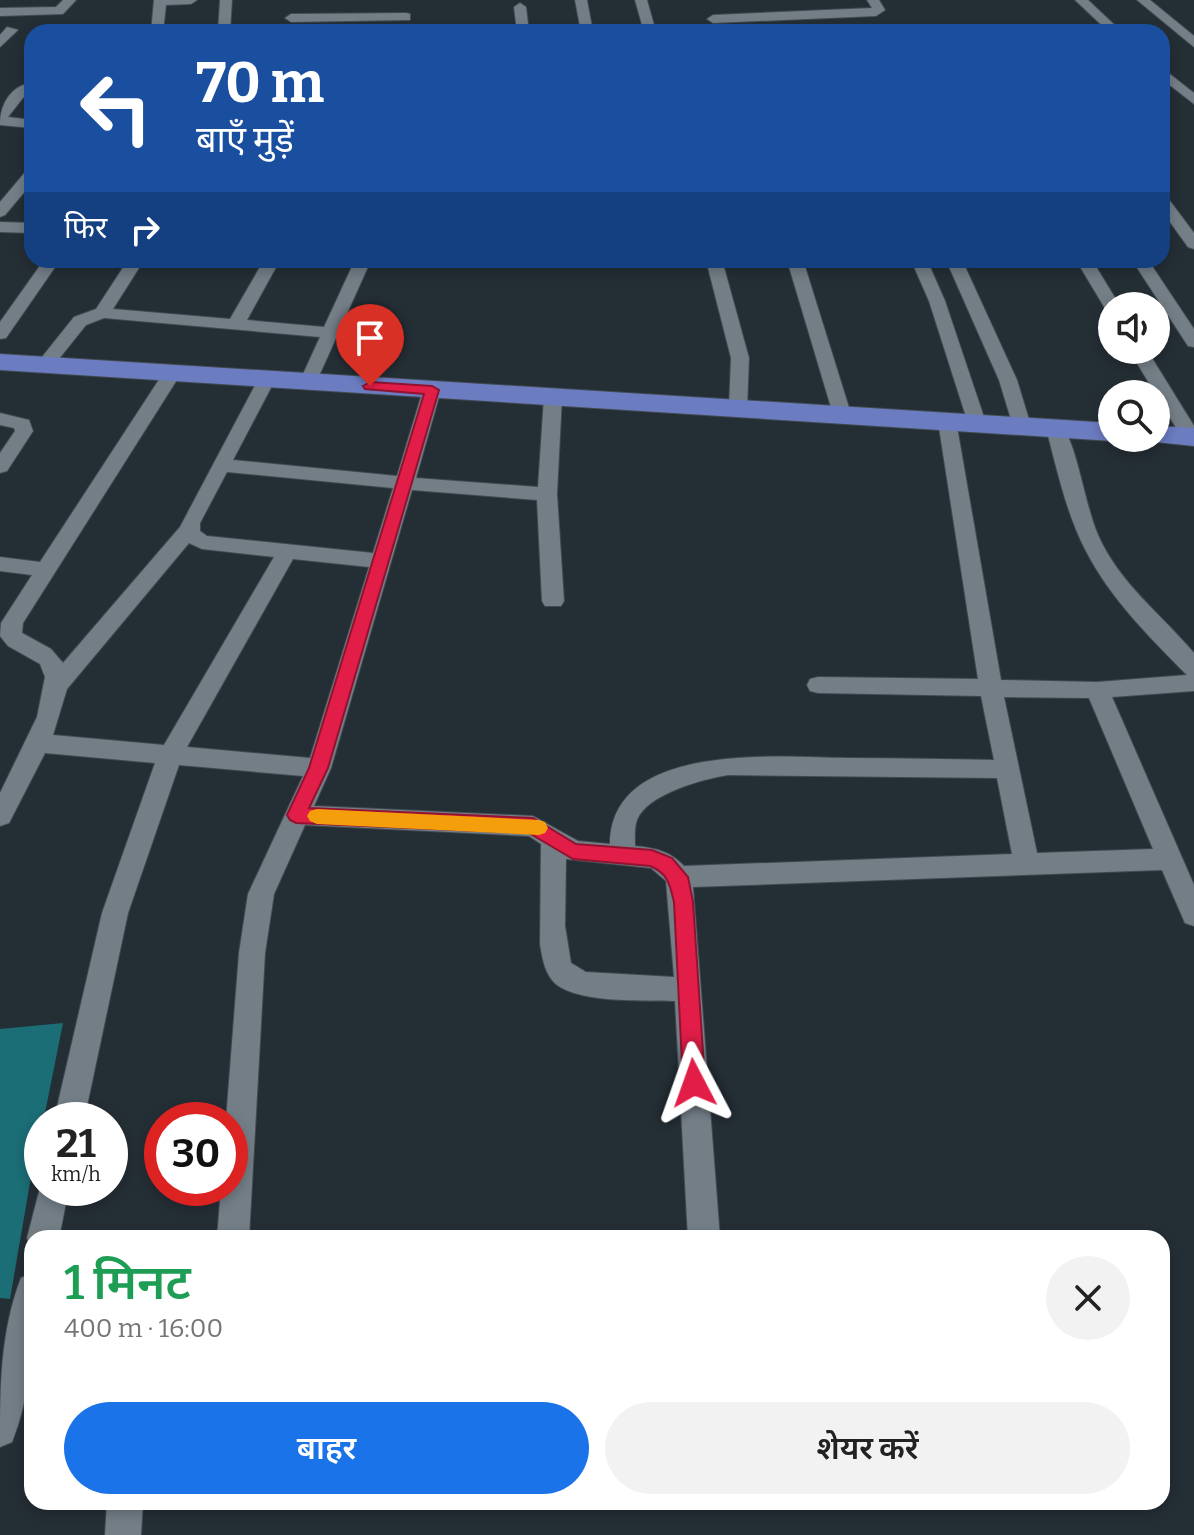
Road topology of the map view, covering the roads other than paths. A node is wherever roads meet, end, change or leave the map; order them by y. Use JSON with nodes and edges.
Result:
{"nodes":[{"id":1,"x":6,"y":0,"type":"edge"},
{"id":2,"x":70,"y":0,"type":"edge"},
{"id":3,"x":191,"y":0,"type":"edge"},
{"id":4,"x":226,"y":0,"type":"edge"},
{"id":5,"x":291,"y":0,"type":"edge"},
{"id":6,"x":581,"y":0,"type":"edge"},
{"id":7,"x":641,"y":0,"type":"edge"},
{"id":8,"x":768,"y":0,"type":"edge"},
{"id":9,"x":822,"y":0,"type":"edge"},
{"id":10,"x":873,"y":0,"type":"edge"},
{"id":11,"x":1081,"y":0,"type":"edge"},
{"id":12,"x":1143,"y":0,"type":"edge"},
{"id":13,"x":160,"y":1,"type":"edge"},
{"id":14,"x":408,"y":3,"type":"dead end"},
{"id":15,"x":520,"y":7,"type":"dead end"},
{"id":16,"x":0,"y":10,"type":"edge"},
{"id":17,"x":829,"y":14,"type":"junction"},
{"id":18,"x":775,"y":16,"type":"junction"},
{"id":19,"x":406,"y":17,"type":"junction"},
{"id":20,"x":713,"y":20,"type":"edge"},
{"id":21,"x":158,"y":24,"type":"edge"},
{"id":22,"x":224,"y":24,"type":"edge"},
{"id":23,"x":291,"y":24,"type":"edge"},
{"id":24,"x":305,"y":24,"type":"edge"},
{"id":25,"x":405,"y":24,"type":"edge"},
{"id":26,"x":522,"y":24,"type":"edge"},
{"id":27,"x":586,"y":24,"type":"edge"},
{"id":28,"x":648,"y":24,"type":"edge"},
{"id":29,"x":779,"y":24,"type":"edge"},
{"id":30,"x":834,"y":24,"type":"edge"},
{"id":31,"x":1107,"y":24,"type":"edge"},
{"id":32,"x":12,"y":30,"type":"dead end"},
{"id":33,"x":1189,"y":39,"type":"edge"},
{"id":34,"x":0,"y":43,"type":"edge"},
{"id":35,"x":1170,"y":79,"type":"edge"},
{"id":36,"x":23,"y":89,"type":"dead end"},
{"id":37,"x":1194,"y":100,"type":"edge"},
{"id":38,"x":0,"y":119,"type":"edge"},
{"id":39,"x":24,"y":123,"type":"edge"},
{"id":40,"x":24,"y":183,"type":"edge"},
{"id":41,"x":1170,"y":211,"type":"edge"},
{"id":42,"x":0,"y":212,"type":"edge"},
{"id":43,"x":0,"y":227,"type":"edge"},
{"id":44,"x":24,"y":228,"type":"edge"},
{"id":45,"x":1194,"y":244,"type":"edge"},
{"id":46,"x":45,"y":268,"type":"edge"},
{"id":47,"x":131,"y":268,"type":"edge"},
{"id":48,"x":268,"y":268,"type":"edge"},
{"id":49,"x":359,"y":268,"type":"edge"},
{"id":50,"x":716,"y":268,"type":"edge"},
{"id":51,"x":797,"y":268,"type":"edge"},
{"id":52,"x":923,"y":268,"type":"edge"},
{"id":53,"x":958,"y":268,"type":"edge"},
{"id":54,"x":1089,"y":268,"type":"edge"},
{"id":55,"x":1145,"y":268,"type":"edge"},
{"id":56,"x":1103,"y":292,"type":"edge"},
{"id":57,"x":8,"y":310,"type":"edge"},
{"id":58,"x":102,"y":313,"type":"junction"},
{"id":59,"x":236,"y":324,"type":"junction"},
{"id":60,"x":330,"y":333,"type":"junction"},
{"id":61,"x":0,"y":334,"type":"edge"},
{"id":62,"x":1194,"y":342,"type":"edge"},
{"id":63,"x":0,"y":362,"type":"edge"},
{"id":64,"x":1147,"y":364,"type":"edge"},
{"id":65,"x":44,"y":366,"type":"junction"},
{"id":66,"x":171,"y":375,"type":"junction"},
{"id":67,"x":266,"y":380,"type":"junction"},
{"id":68,"x":308,"y":383,"type":"junction"},
{"id":69,"x":432,"y":390,"type":"junction"},
{"id":70,"x":553,"y":397,"type":"junction"},
{"id":71,"x":738,"y":408,"type":"junction"},
{"id":72,"x":842,"y":414,"type":"junction"},
{"id":73,"x":0,"y":419,"type":"edge"},
{"id":74,"x":947,"y":421,"type":"junction"},
{"id":75,"x":977,"y":423,"type":"junction"},
{"id":76,"x":1022,"y":426,"type":"junction"},
{"id":77,"x":1055,"y":428,"type":"junction"},
{"id":78,"x":1098,"y":431,"type":"edge"},
{"id":79,"x":1170,"y":436,"type":"edge"},
{"id":80,"x":1192,"y":437,"type":"edge"},
{"id":81,"x":223,"y":465,"type":"junction"},
{"id":82,"x":0,"y":467,"type":"edge"},
{"id":83,"x":404,"y":483,"type":"junction"},
{"id":84,"x":547,"y":494,"type":"junction"},
{"id":85,"x":189,"y":529,"type":"junction"},
{"id":86,"x":286,"y":553,"type":"junction"},
{"id":87,"x":381,"y":561,"type":"junction"},
{"id":88,"x":0,"y":564,"type":"edge"},
{"id":89,"x":46,"y":570,"type":"junction"},
{"id":90,"x":553,"y":601,"type":"dead end"},
{"id":91,"x":1194,"y":669,"type":"edge"},
{"id":92,"x":1194,"y":683,"type":"edge"},
{"id":93,"x":818,"y":685,"type":"dead end"},
{"id":94,"x":56,"y":686,"type":"junction"},
{"id":95,"x":991,"y":689,"type":"junction"},
{"id":96,"x":1097,"y":690,"type":"junction"},
{"id":97,"x":38,"y":743,"type":"junction"},
{"id":98,"x":170,"y":755,"type":"junction"},
{"id":99,"x":319,"y":768,"type":"junction"},
{"id":100,"x":1007,"y":769,"type":"junction"},
{"id":101,"x":296,"y":815,"type":"junction"},
{"id":102,"x":0,"y":816,"type":"edge"},
{"id":103,"x":554,"y":840,"type":"junction"},
{"id":104,"x":622,"y":856,"type":"junction"},
{"id":105,"x":1171,"y":859,"type":"junction"},
{"id":106,"x":1027,"y":864,"type":"junction"},
{"id":107,"x":678,"y":877,"type":"junction"},
{"id":108,"x":1194,"y":915,"type":"edge"},
{"id":109,"x":689,"y":990,"type":"junction"},
{"id":110,"x":73,"y":1102,"type":"edge"},
{"id":111,"x":50,"y":1206,"type":"edge"},
{"id":112,"x":45,"y":1230,"type":"edge"},
{"id":113,"x":234,"y":1230,"type":"edge"},
{"id":114,"x":704,"y":1230,"type":"edge"},
{"id":115,"x":24,"y":1328,"type":"edge"},
{"id":116,"x":15,"y":1371,"type":"edge"},
{"id":117,"x":0,"y":1430,"type":"edge"},
{"id":118,"x":125,"y":1510,"type":"edge"},
{"id":119,"x":123,"y":1535,"type":"edge"}],
"edges":[{"from":1,"to":16,"type":"street"},
{"from":2,"to":16,"type":"street"},
{"from":3,"to":13,"type":"street"},
{"from":4,"to":22,"type":"street"},
{"from":5,"to":23,"type":"street"},
{"from":6,"to":27,"type":"street"},
{"from":7,"to":28,"type":"street"},
{"from":8,"to":18,"type":"street"},
{"from":9,"to":17,"type":"street"},
{"from":10,"to":17,"type":"street"},
{"from":11,"to":31,"type":"street"},
{"from":12,"to":33,"type":"street"},
{"from":13,"to":21,"type":"street"},
{"from":14,"to":19,"type":"street"},
{"from":15,"to":26,"type":"street"},
{"from":17,"to":18,"type":"street"},
{"from":17,"to":30,"type":"street"},
{"from":18,"to":20,"type":"street"},
{"from":18,"to":29,"type":"street"},
{"from":19,"to":24,"type":"street"},
{"from":19,"to":25,"type":"street"},
{"from":32,"to":34,"type":"street"},
{"from":35,"to":37,"type":"street"},
{"from":36,"to":38,"type":"street"},
{"from":38,"to":39,"type":"street"},
{"from":40,"to":42,"type":"street"},
{"from":41,"to":45,"type":"street"},
{"from":43,"to":44,"type":"street"},
{"from":46,"to":57,"type":"street"},
{"from":47,"to":58,"type":"street"},
{"from":48,"to":59,"type":"street"},
{"from":49,"to":60,"type":"street"},
{"from":50,"to":71,"type":"street"},
{"from":51,"to":72,"type":"street"},
{"from":52,"to":75,"type":"street"},
{"from":53,"to":76,"type":"street"},
{"from":54,"to":56,"type":"street"},
{"from":55,"to":62,"type":"street"},
{"from":57,"to":61,"type":"street"},
{"from":58,"to":59,"type":"street"},
{"from":58,"to":65,"type":"street"},
{"from":59,"to":60,"type":"street"},
{"from":60,"to":68,"type":"street"},
{"from":63,"to":65,"type":"main road"},
{"from":64,"to":80,"type":"street"},
{"from":65,"to":66,"type":"main road"},
{"from":66,"to":67,"type":"main road"},
{"from":66,"to":89,"type":"street"},
{"from":67,"to":68,"type":"main road"},
{"from":67,"to":81,"type":"street"},
{"from":68,"to":69,"type":"main road"},
{"from":69,"to":70,"type":"main road"},
{"from":69,"to":83,"type":"street"},
{"from":70,"to":71,"type":"main road"},
{"from":70,"to":84,"type":"street"},
{"from":71,"to":72,"type":"main road"},
{"from":72,"to":74,"type":"main road"},
{"from":73,"to":82,"type":"street"},
{"from":74,"to":75,"type":"main road"},
{"from":74,"to":95,"type":"street"},
{"from":75,"to":76,"type":"main road"},
{"from":76,"to":77,"type":"main road"},
{"from":77,"to":78,"type":"main road"},
{"from":77,"to":91,"type":"street"},
{"from":79,"to":80,"type":"main road"},
{"from":81,"to":83,"type":"street"},
{"from":81,"to":85,"type":"street"},
{"from":83,"to":84,"type":"street"},
{"from":83,"to":87,"type":"street"},
{"from":84,"to":90,"type":"street"},
{"from":85,"to":86,"type":"street"},
{"from":85,"to":94,"type":"street"},
{"from":86,"to":87,"type":"street"},
{"from":86,"to":98,"type":"street"},
{"from":87,"to":99,"type":"street"},
{"from":88,"to":89,"type":"street"},
{"from":89,"to":94,"type":"street"},
{"from":92,"to":96,"type":"street"},
{"from":93,"to":95,"type":"street"},
{"from":94,"to":97,"type":"street"},
{"from":95,"to":96,"type":"street"},
{"from":95,"to":100,"type":"street"},
{"from":96,"to":105,"type":"street"},
{"from":97,"to":98,"type":"street"},
{"from":97,"to":102,"type":"street"},
{"from":98,"to":99,"type":"street"},
{"from":98,"to":110,"type":"street"},
{"from":99,"to":101,"type":"street"},
{"from":100,"to":104,"type":"street"},
{"from":100,"to":106,"type":"street"},
{"from":101,"to":103,"type":"street"},
{"from":101,"to":113,"type":"street"},
{"from":103,"to":104,"type":"street"},
{"from":103,"to":109,"type":"street"},
{"from":104,"to":107,"type":"street"},
{"from":105,"to":106,"type":"street"},
{"from":105,"to":108,"type":"street"},
{"from":106,"to":107,"type":"street"},
{"from":107,"to":109,"type":"street"},
{"from":109,"to":114,"type":"street"},
{"from":111,"to":112,"type":"street"},
{"from":115,"to":116,"type":"street"},
{"from":116,"to":117,"type":"street"},
{"from":118,"to":119,"type":"street"}]}
